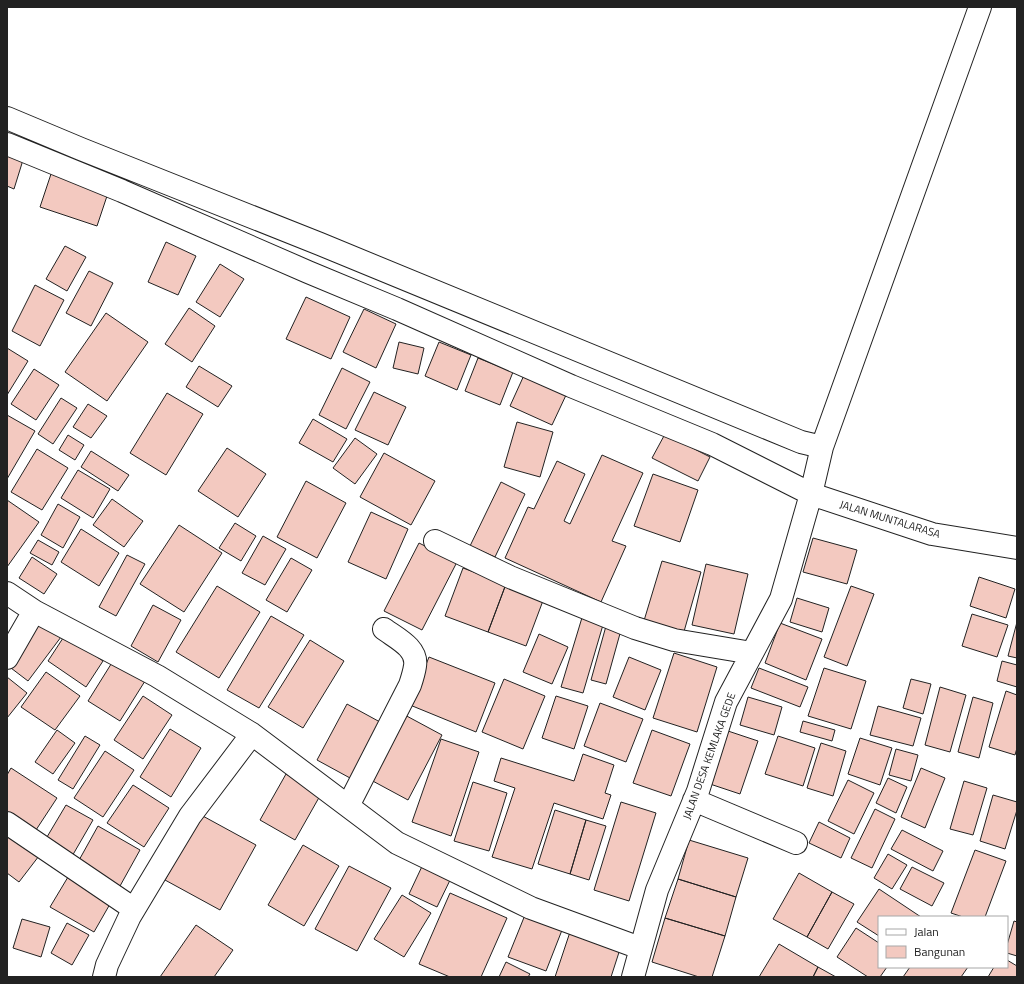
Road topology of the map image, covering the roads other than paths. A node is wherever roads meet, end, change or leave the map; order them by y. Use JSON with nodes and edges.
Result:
{"nodes":[{"id":1,"x":980,"y":7,"type":"edge"},
{"id":2,"x":7,"y":118,"type":"edge"},
{"id":3,"x":7,"y":144,"type":"edge"},
{"id":4,"x":314,"y":259,"type":"junction"},
{"id":5,"x":821,"y":453,"type":"junction"},
{"id":6,"x":812,"y":492,"type":"junction"},
{"id":7,"x":436,"y":541,"type":"dead end"},
{"id":8,"x":1017,"y":548,"type":"edge"},
{"id":9,"x":7,"y":593,"type":"edge"},
{"id":10,"x":34,"y":611,"type":"junction"},
{"id":11,"x":384,"y":629,"type":"dead end"},
{"id":12,"x":752,"y":653,"type":"junction"},
{"id":13,"x":7,"y":658,"type":"edge"},
{"id":14,"x":252,"y":734,"type":"junction"},
{"id":15,"x":694,"y":800,"type":"junction"},
{"id":16,"x":348,"y":806,"type":"junction"},
{"id":17,"x":7,"y":823,"type":"edge"},
{"id":18,"x":796,"y":843,"type":"dead end"},
{"id":19,"x":134,"y":909,"type":"junction"},
{"id":20,"x":640,"y":948,"type":"junction"},
{"id":21,"x":104,"y":977,"type":"edge"},
{"id":22,"x":633,"y":977,"type":"edge"}],
"edges":[{"from":1,"to":5,"type":"street","name":"JALAN DESA KEMLAKA GEDE"},
{"from":2,"to":4,"type":"street"},
{"from":3,"to":4,"type":"street"},
{"from":4,"to":5,"type":"street"},
{"from":4,"to":6,"type":"street","name":"JALAN MUNTALARASA"},
{"from":5,"to":6,"type":"street","name":"JALAN DESA KEMLAKA GEDE"},
{"from":6,"to":8,"type":"street","name":"JALAN MUNTALARASA"},
{"from":6,"to":12,"type":"street","name":"JALAN DESA KEMLAKA GEDE"},
{"from":7,"to":12,"type":"street"},
{"from":9,"to":10,"type":"street"},
{"from":10,"to":13,"type":"street"},
{"from":10,"to":14,"type":"street"},
{"from":11,"to":16,"type":"street"},
{"from":12,"to":15,"type":"street","name":"JALAN DESA KEMLAKA GEDE"},
{"from":14,"to":16,"type":"street"},
{"from":14,"to":19,"type":"street"},
{"from":15,"to":18,"type":"street"},
{"from":15,"to":20,"type":"street","name":"JALAN DESA KEMLAKA GEDE"},
{"from":16,"to":20,"type":"street"},
{"from":17,"to":19,"type":"street"},
{"from":19,"to":21,"type":"street"},
{"from":20,"to":22,"type":"street","name":"JALAN DESA KEMLAKA GEDE"}]}
